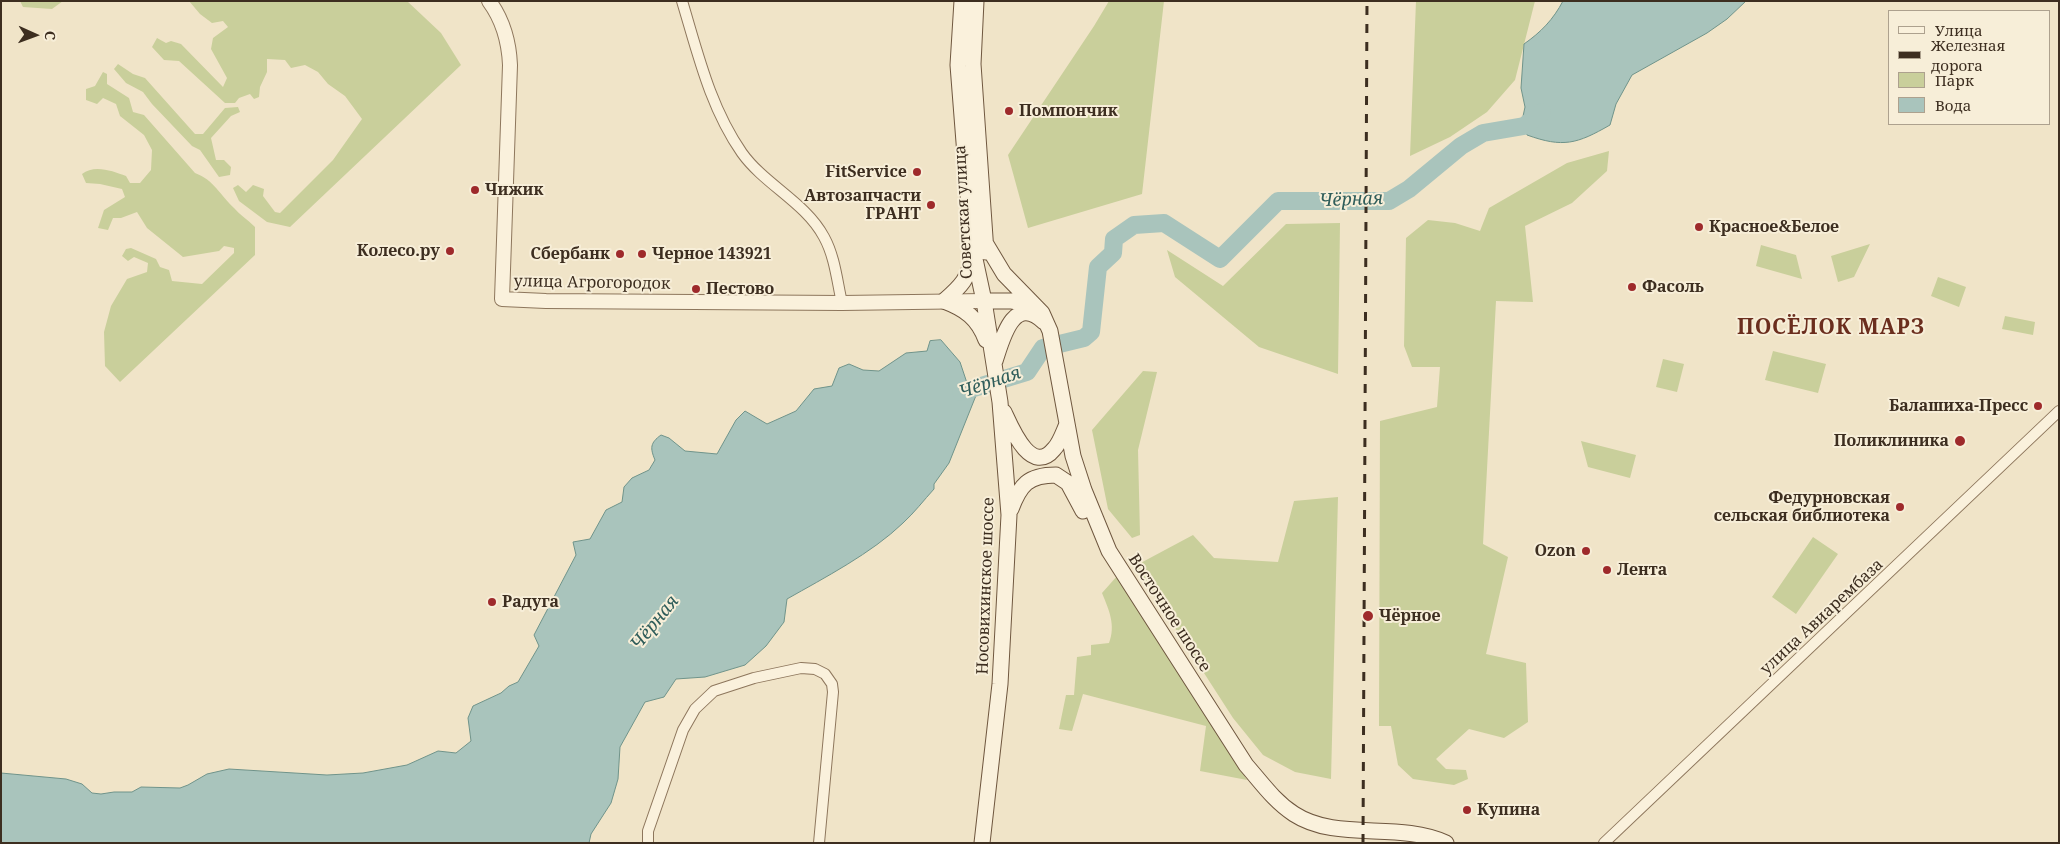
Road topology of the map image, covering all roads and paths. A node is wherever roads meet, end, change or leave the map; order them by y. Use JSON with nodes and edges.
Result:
{"nodes":[{"id":1,"x":489,"y":1,"type":"edge"},
{"id":2,"x":682,"y":1,"type":"edge"},
{"id":3,"x":962,"y":1,"type":"edge"},
{"id":4,"x":976,"y":1,"type":"edge"},
{"id":5,"x":979,"y":244,"type":"junction"},
{"id":6,"x":944,"y":301,"type":"junction"},
{"id":7,"x":984,"y":301,"type":"junction"},
{"id":8,"x":842,"y":303,"type":"junction"},
{"id":9,"x":1034,"y":306,"type":"junction"},
{"id":10,"x":1051,"y":333,"type":"junction"},
{"id":11,"x":994,"y":363,"type":"junction"},
{"id":12,"x":1000,"y":402,"type":"junction"},
{"id":13,"x":2059,"y":411,"type":"edge"},
{"id":14,"x":1067,"y":424,"type":"junction"},
{"id":15,"x":1009,"y":515,"type":"junction"},
{"id":16,"x":1109,"y":551,"type":"junction"},
{"id":17,"x":648,"y":843,"type":"edge"},
{"id":18,"x":819,"y":843,"type":"edge"},
{"id":19,"x":982,"y":843,"type":"edge"},
{"id":20,"x":1446,"y":843,"type":"edge"},
{"id":21,"x":1604,"y":843,"type":"edge"}],
"edges":[{"from":1,"to":8,"type":"street","name":"улица Агрогородок"},
{"from":2,"to":8,"type":"street"},
{"from":3,"to":5,"type":"main road","name":"Советская улица"},
{"from":4,"to":5,"type":"main road","name":"Советская улица"},
{"from":5,"to":6,"type":"main road"},
{"from":5,"to":7,"type":"main road","name":"Советская улица"},
{"from":5,"to":9,"type":"main road","name":"Восточное шоссе"},
{"from":6,"to":7,"type":"street","name":"улица Агрогородок"},
{"from":6,"to":8,"type":"street","name":"улица Агрогородок"},
{"from":6,"to":11,"type":"main road"},
{"from":7,"to":9,"type":"main road"},
{"from":7,"to":11,"type":"main road","name":"Носовихинское шоссе"},
{"from":9,"to":10,"type":"main road","name":"Восточное шоссе"},
{"from":10,"to":11,"type":"main road"},
{"from":10,"to":14,"type":"main road","name":"Восточное шоссе"},
{"from":11,"to":12,"type":"main road","name":"Носовихинское шоссе"},
{"from":12,"to":14,"type":"main road"},
{"from":12,"to":15,"type":"main road","name":"Носовихинское шоссе"},
{"from":13,"to":21,"type":"street","name":"улица Авиарембаза"},
{"from":14,"to":16,"type":"main road","name":"Восточное шоссе"},
{"from":15,"to":16,"type":"main road"},
{"from":15,"to":19,"type":"main road","name":"Носовихинское шоссе"},
{"from":16,"to":20,"type":"main road","name":"Восточное шоссе"},
{"from":17,"to":18,"type":"street"}]}
